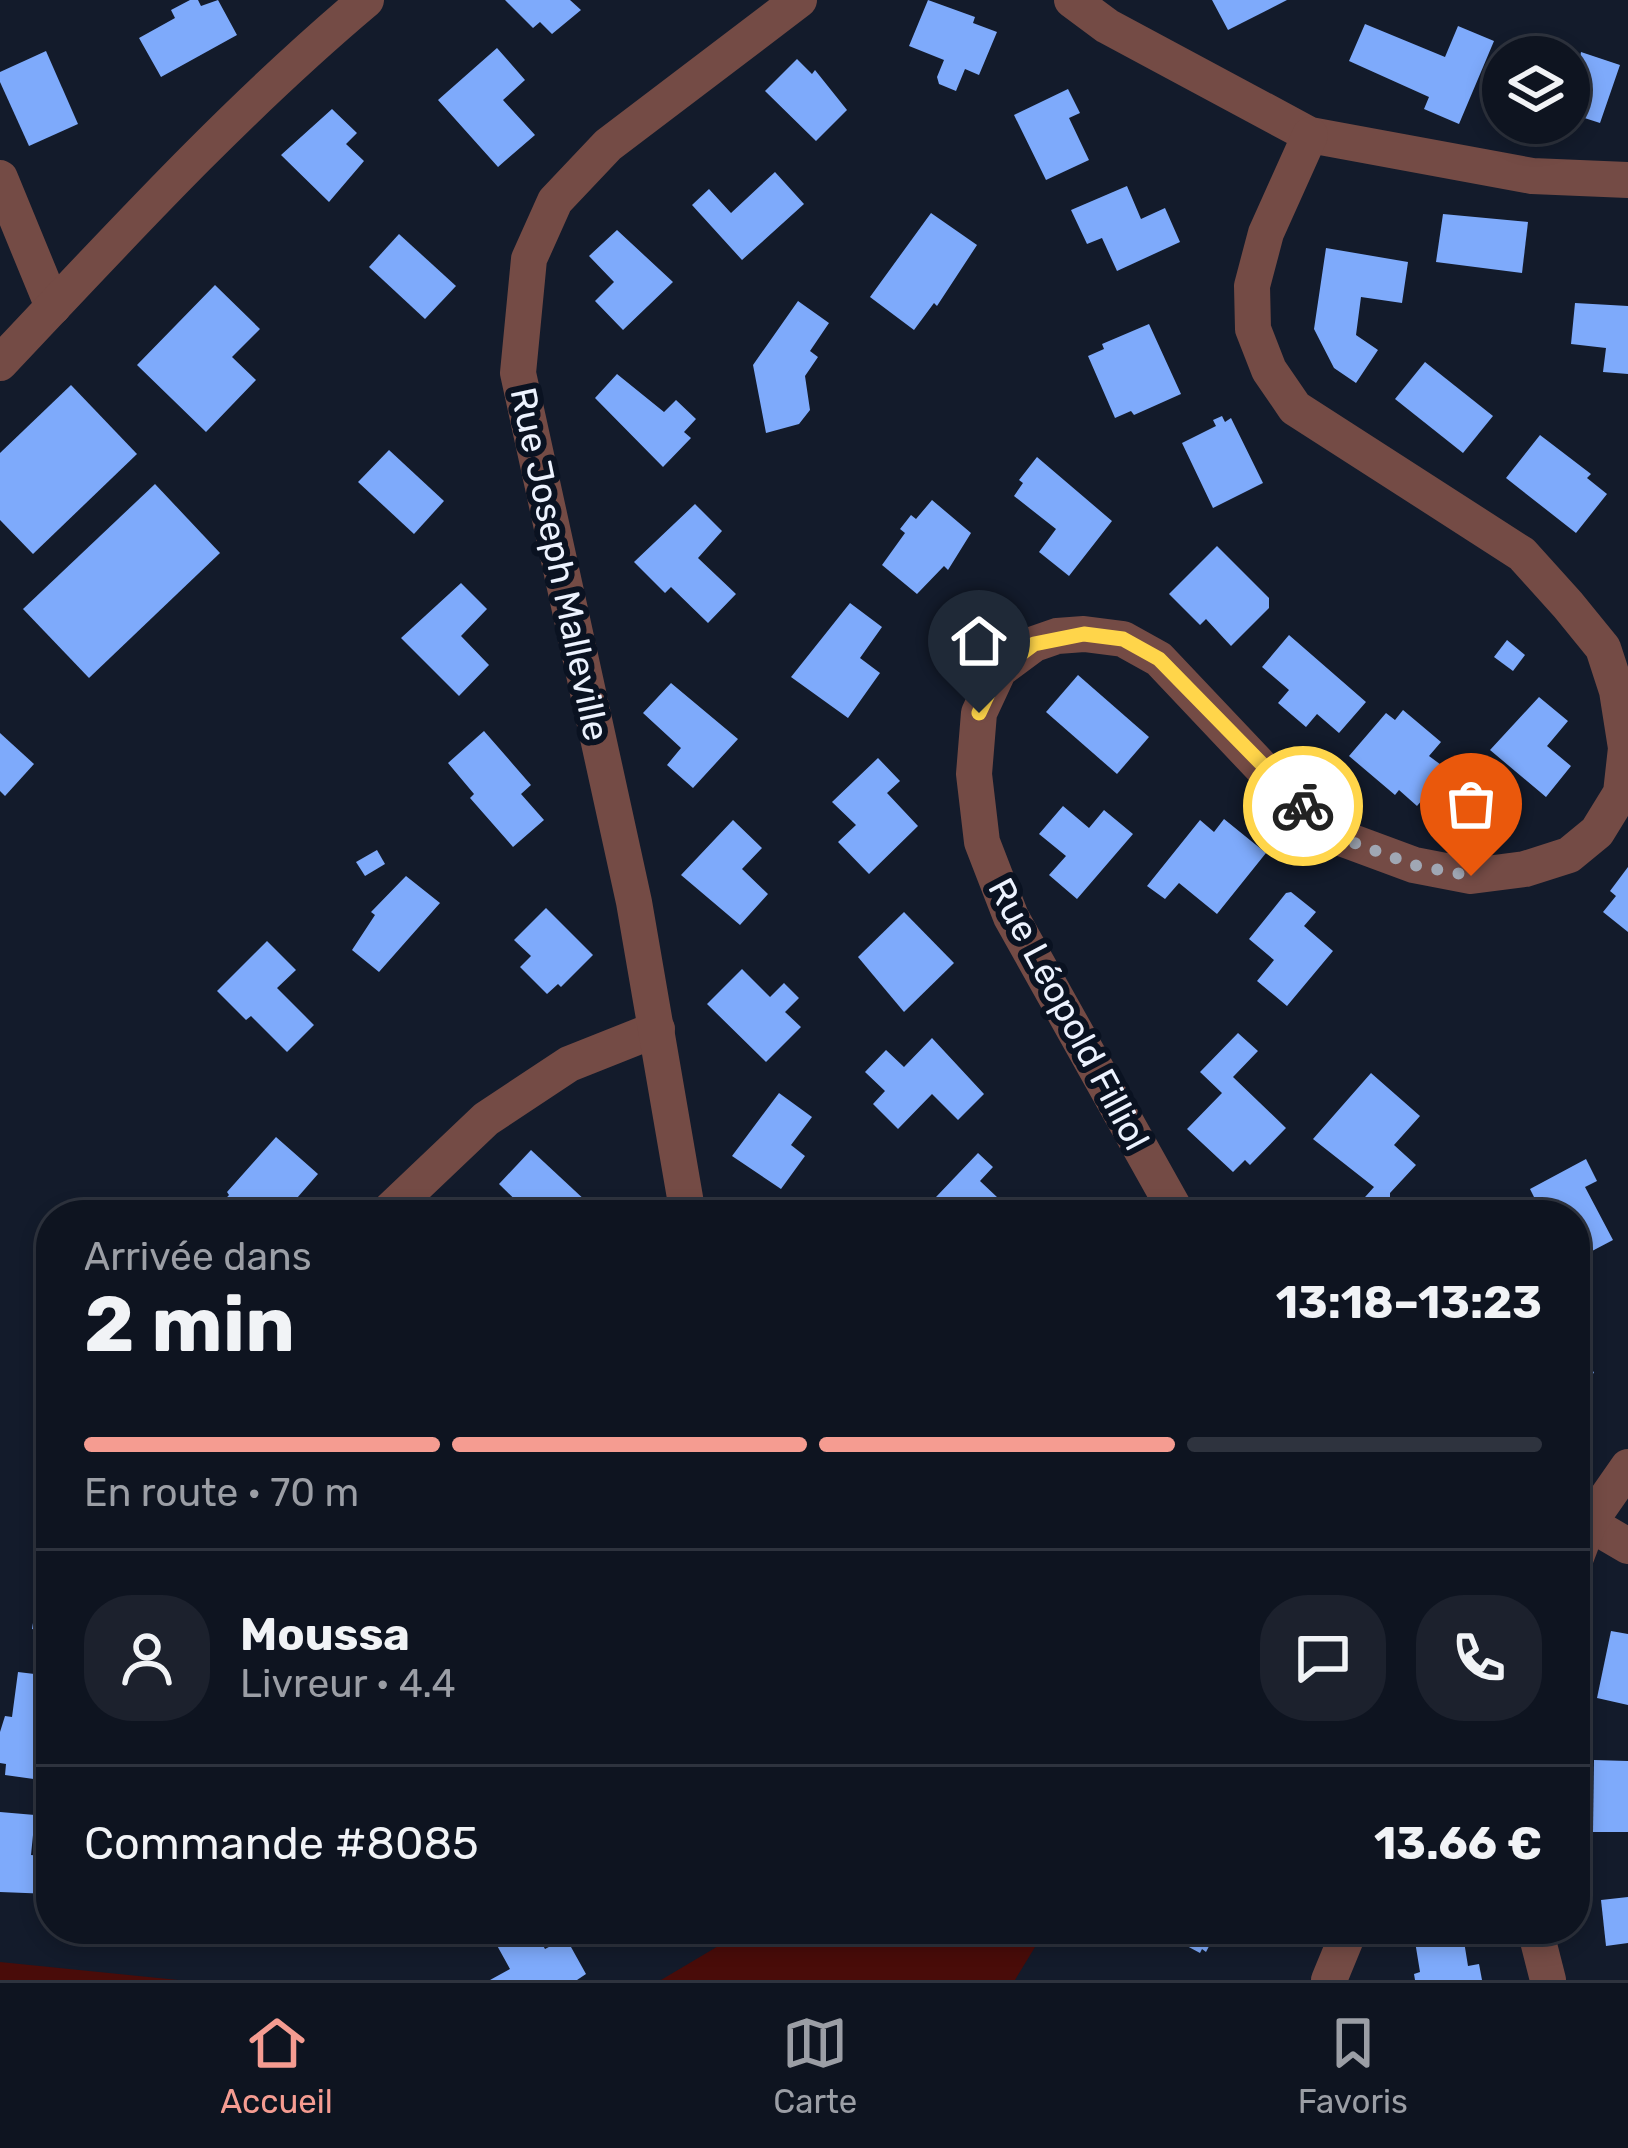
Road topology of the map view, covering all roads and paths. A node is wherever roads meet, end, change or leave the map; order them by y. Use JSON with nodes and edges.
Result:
{"nodes":[{"id":1,"x":366,"y":0,"type":"edge"},
{"id":2,"x":799,"y":0,"type":"edge"},
{"id":3,"x":1072,"y":0,"type":"edge"},
{"id":4,"x":1310,"y":135,"type":"junction"},
{"id":5,"x":0,"y":178,"type":"edge"},
{"id":6,"x":1628,"y":180,"type":"edge"},
{"id":7,"x":52,"y":307,"type":"junction"},
{"id":8,"x":0,"y":363,"type":"edge"},
{"id":9,"x":657,"y":1029,"type":"junction"},
{"id":10,"x":402,"y":1200,"type":"edge"},
{"id":11,"x":686,"y":1200,"type":"edge"},
{"id":12,"x":1170,"y":1200,"type":"edge"},
{"id":13,"x":1628,"y":1467,"type":"edge"},
{"id":14,"x":1590,"y":1510,"type":"edge"},
{"id":15,"x":1590,"y":1524,"type":"edge"},
{"id":16,"x":1628,"y":1546,"type":"edge"},
{"id":17,"x":1344,"y":1944,"type":"edge"},
{"id":18,"x":1539,"y":1944,"type":"edge"},
{"id":19,"x":1329,"y":1980,"type":"edge"},
{"id":20,"x":1548,"y":1980,"type":"edge"}],
"edges":[{"from":1,"to":7,"type":"street"},
{"from":2,"to":9,"type":"street","name":"Rue Joseph Malleville"},
{"from":3,"to":4,"type":"street"},
{"from":4,"to":6,"type":"street"},
{"from":4,"to":12,"type":"street","name":"Rue Léopold Filliol"},
{"from":5,"to":7,"type":"street"},
{"from":7,"to":8,"type":"street"},
{"from":9,"to":10,"type":"street"},
{"from":9,"to":11,"type":"street","name":"Rue Joseph Malleville"},
{"from":13,"to":14,"type":"street"},
{"from":15,"to":16,"type":"street"},
{"from":17,"to":19,"type":"street"},
{"from":18,"to":20,"type":"street"}]}
